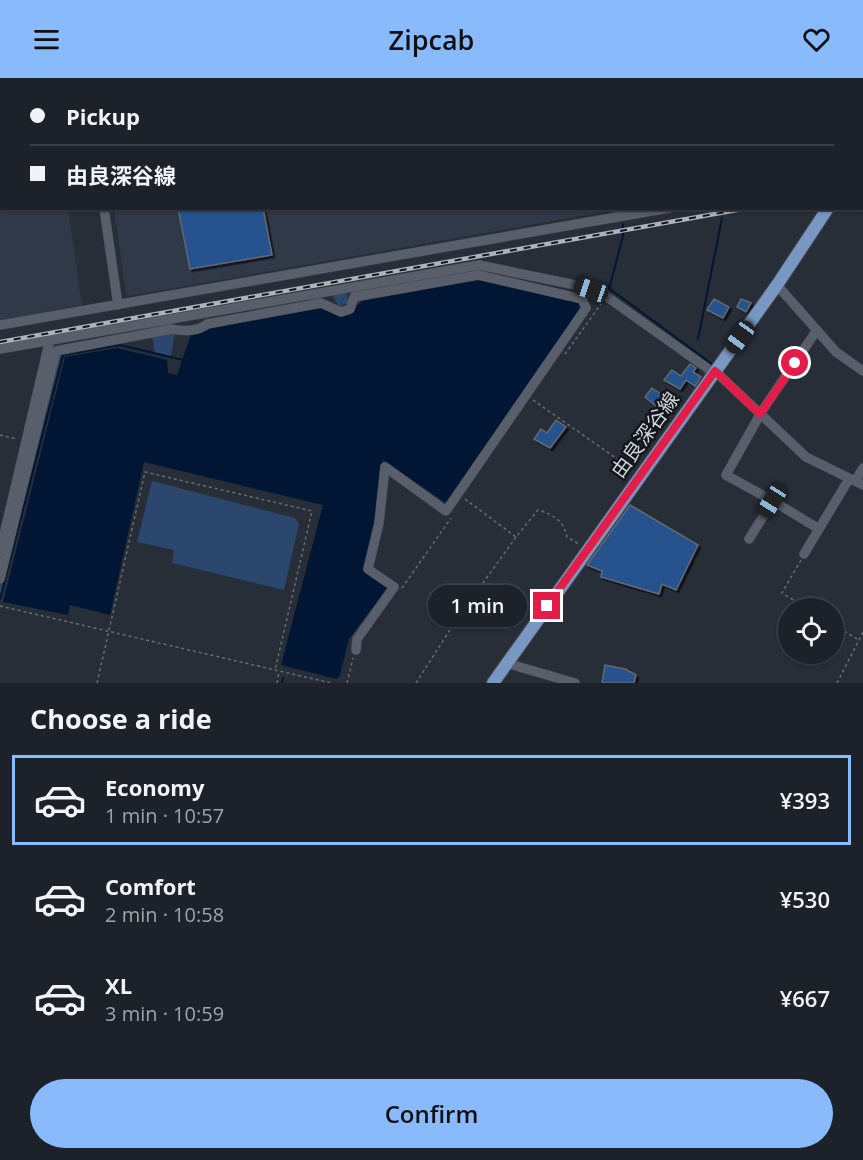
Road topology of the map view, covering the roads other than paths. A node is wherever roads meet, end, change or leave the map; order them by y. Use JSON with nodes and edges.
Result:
{"nodes":[{"id":1,"x":104,"y":210,"type":"edge"},
{"id":2,"x":661,"y":210,"type":"edge"},
{"id":3,"x":827,"y":210,"type":"edge"},
{"id":4,"x":777,"y":285,"type":"junction"},
{"id":5,"x":118,"y":305,"type":"junction"},
{"id":6,"x":198,"y":313,"type":"junction"},
{"id":7,"x":0,"y":325,"type":"edge"},
{"id":8,"x":177,"y":330,"type":"junction"},
{"id":9,"x":817,"y":330,"type":"junction"},
{"id":10,"x":50,"y":339,"type":"junction"},
{"id":11,"x":0,"y":349,"type":"edge"},
{"id":12,"x":863,"y":371,"type":"edge"},
{"id":13,"x":714,"y":372,"type":"junction"},
{"id":14,"x":760,"y":414,"type":"junction"},
{"id":15,"x":863,"y":468,"type":"edge"},
{"id":16,"x":856,"y":482,"type":"edge"},
{"id":17,"x":772,"y":501,"type":"junction"},
{"id":18,"x":819,"y":529,"type":"junction"},
{"id":19,"x":749,"y":539,"type":"dead end"},
{"id":20,"x":0,"y":552,"type":"edge"},
{"id":21,"x":804,"y":555,"type":"road end"},
{"id":22,"x":0,"y":579,"type":"edge"},
{"id":23,"x":356,"y":650,"type":"road end"},
{"id":24,"x":510,"y":664,"type":"junction"},
{"id":25,"x":493,"y":683,"type":"edge"},
{"id":26,"x":575,"y":683,"type":"edge"}],
"edges":[{"from":1,"to":5,"type":"street"},
{"from":2,"to":5,"type":"street"},
{"from":3,"to":4,"type":"main road","name":"由良深谷線"},
{"from":4,"to":9,"type":"street"},
{"from":4,"to":13,"type":"main road","name":"由良深谷線"},
{"from":5,"to":7,"type":"street"},
{"from":6,"to":8,"type":"street"},
{"from":6,"to":10,"type":"street"},
{"from":6,"to":13,"type":"street"},
{"from":8,"to":22,"type":"street"},
{"from":8,"to":23,"type":"street"},
{"from":9,"to":12,"type":"street"},
{"from":9,"to":14,"type":"street"},
{"from":10,"to":11,"type":"street"},
{"from":10,"to":20,"type":"street"},
{"from":13,"to":14,"type":"street"},
{"from":13,"to":24,"type":"main road","name":"由良深谷線"},
{"from":14,"to":16,"type":"street"},
{"from":14,"to":17,"type":"street"},
{"from":15,"to":16,"type":"street"},
{"from":16,"to":18,"type":"street"},
{"from":17,"to":18,"type":"street"},
{"from":17,"to":19,"type":"street"},
{"from":18,"to":21,"type":"street"},
{"from":24,"to":25,"type":"main road","name":"由良深谷線"},
{"from":24,"to":26,"type":"street"}]}
